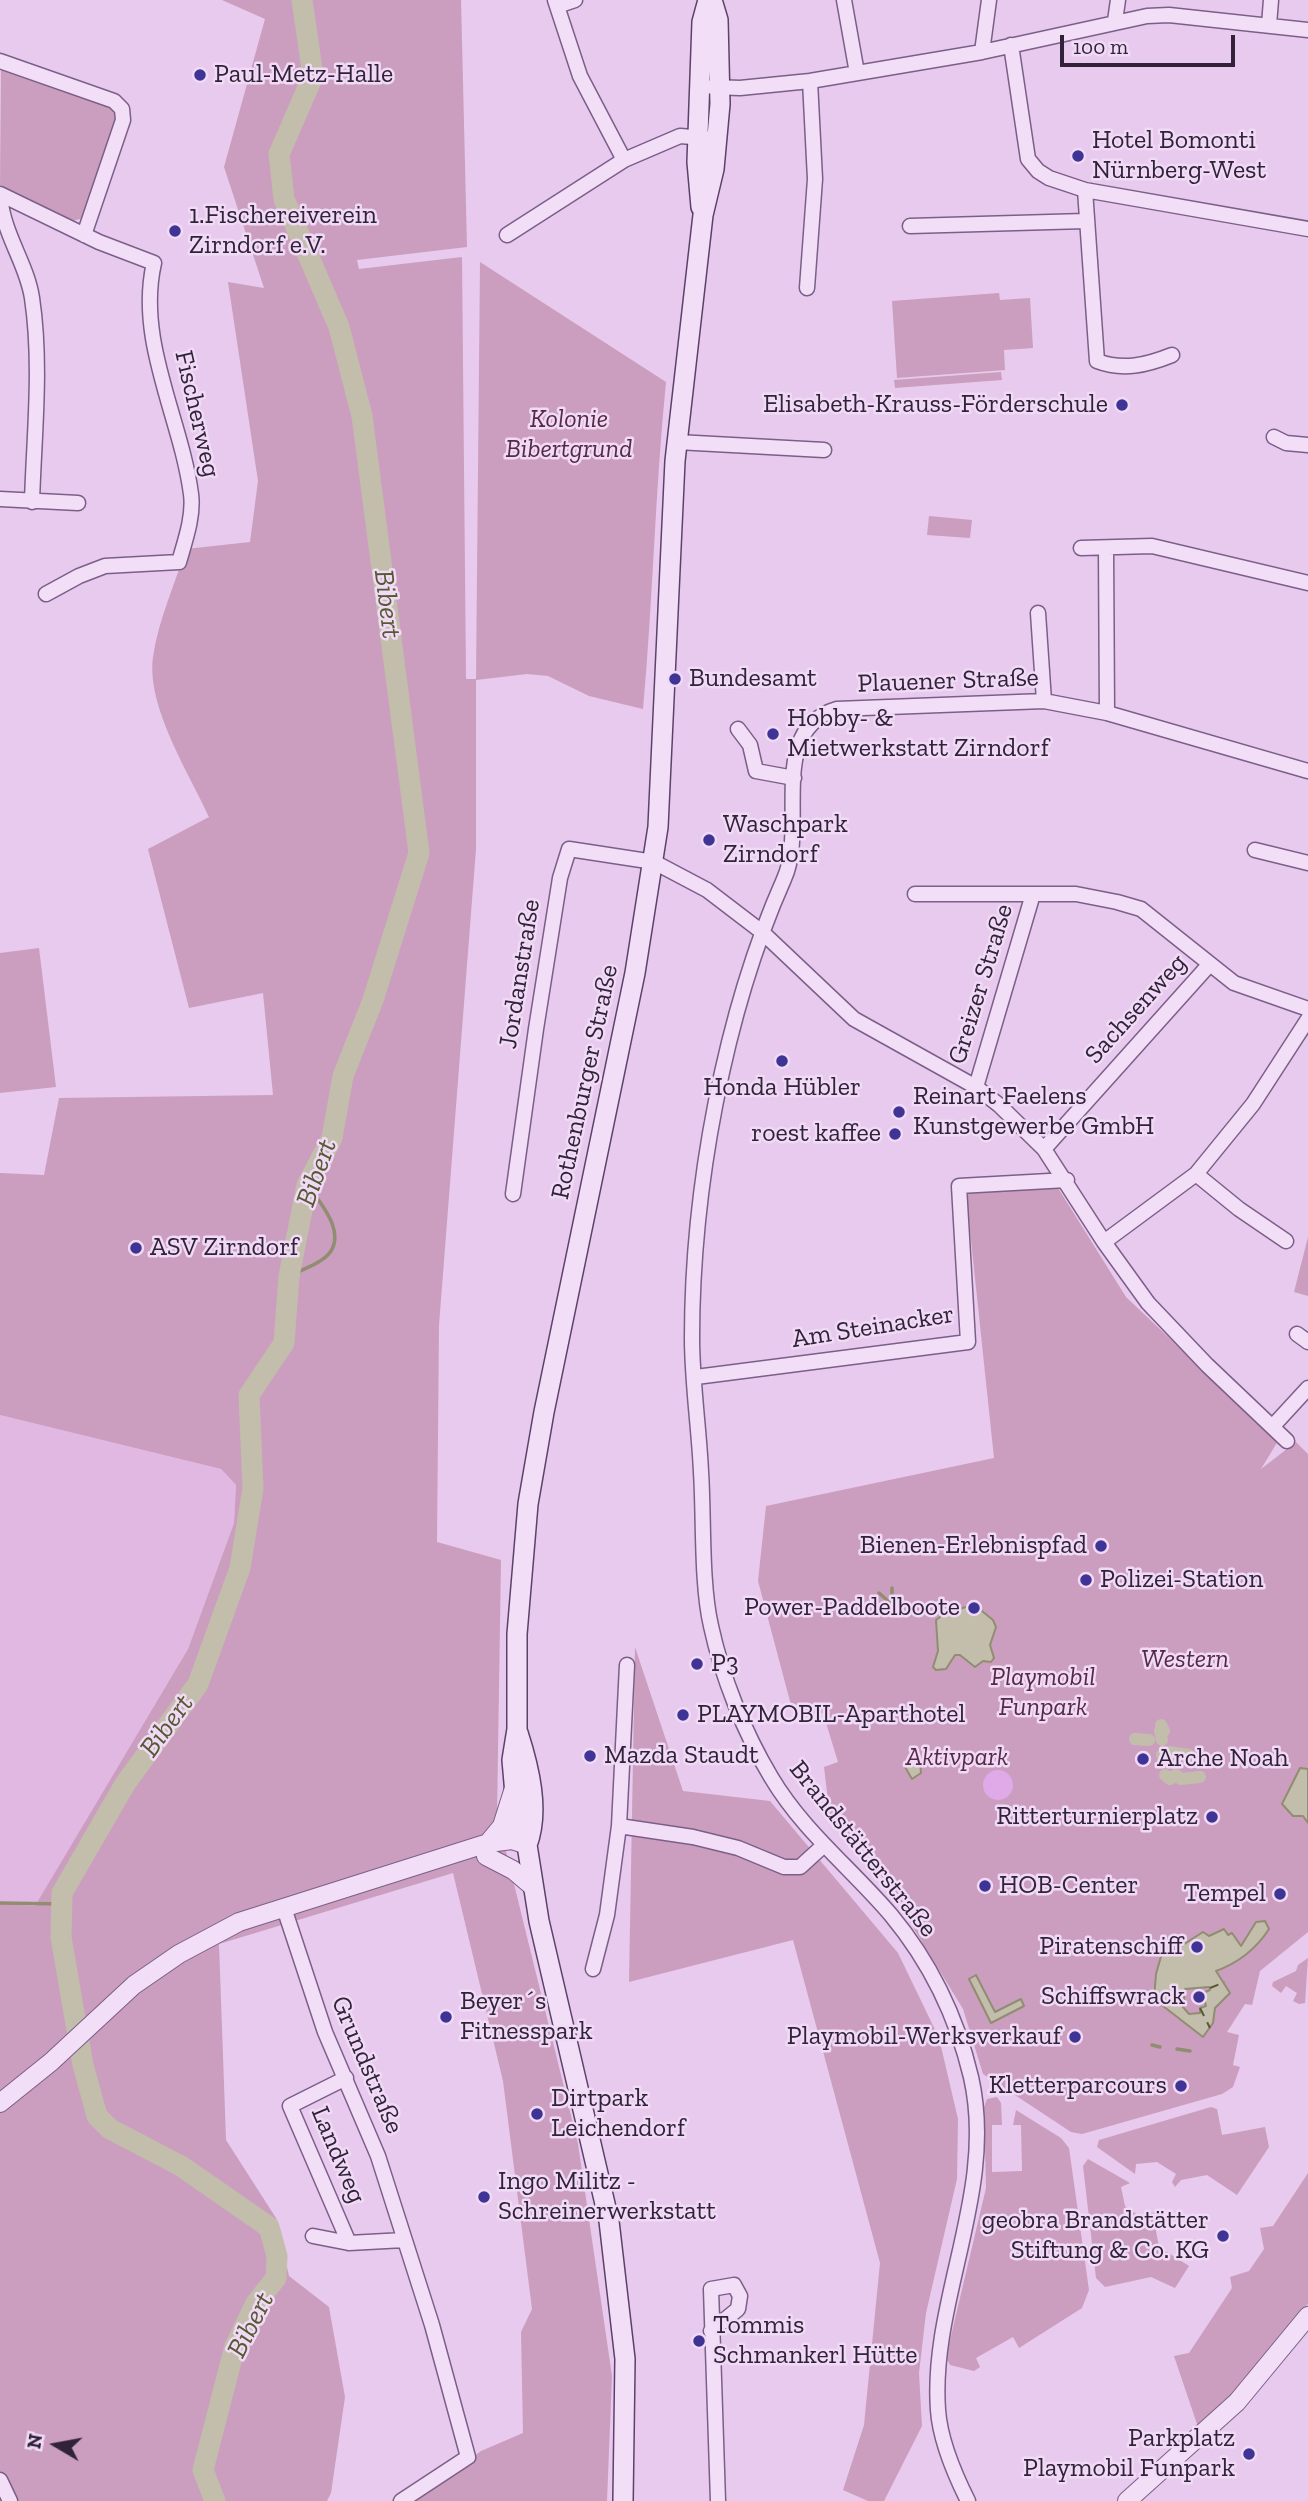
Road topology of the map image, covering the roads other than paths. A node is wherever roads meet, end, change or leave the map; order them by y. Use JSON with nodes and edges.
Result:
{"nodes":[{"id":1,"x":575,"y":0,"type":"edge"},
{"id":2,"x":710,"y":0,"type":"edge"},
{"id":3,"x":844,"y":0,"type":"edge"},
{"id":4,"x":989,"y":0,"type":"edge"},
{"id":5,"x":1118,"y":0,"type":"edge"},
{"id":6,"x":1271,"y":0,"type":"edge"},
{"id":7,"x":556,"y":3,"type":"edge"},
{"id":8,"x":1115,"y":21,"type":"junction"},
{"id":9,"x":1269,"y":25,"type":"junction"},
{"id":10,"x":1308,"y":30,"type":"edge"},
{"id":11,"x":1011,"y":45,"type":"junction"},
{"id":12,"x":982,"y":52,"type":"junction"},
{"id":13,"x":0,"y":61,"type":"edge"},
{"id":14,"x":857,"y":73,"type":"junction"},
{"id":15,"x":810,"y":81,"type":"junction"},
{"id":16,"x":710,"y":86,"type":"junction"},
{"id":17,"x":707,"y":138,"type":"junction"},
{"id":18,"x":624,"y":160,"type":"junction"},
{"id":19,"x":1085,"y":190,"type":"junction"},
{"id":20,"x":0,"y":195,"type":"edge"},
{"id":21,"x":1085,"y":221,"type":"junction"},
{"id":22,"x":910,"y":226,"type":"dead end"},
{"id":23,"x":1308,"y":229,"type":"edge"},
{"id":24,"x":84,"y":235,"type":"junction"},
{"id":25,"x":508,"y":235,"type":"dead end"},
{"id":26,"x":807,"y":288,"type":"dead end"},
{"id":27,"x":1172,"y":355,"type":"dead end"},
{"id":28,"x":1274,"y":437,"type":"dead end"},
{"id":29,"x":677,"y":442,"type":"junction"},
{"id":30,"x":1308,"y":445,"type":"edge"},
{"id":31,"x":824,"y":450,"type":"dead end"},
{"id":32,"x":0,"y":499,"type":"edge"},
{"id":33,"x":32,"y":502,"type":"junction"},
{"id":34,"x":78,"y":503,"type":"dead end"},
{"id":35,"x":1081,"y":548,"type":"dead end"},
{"id":36,"x":1106,"y":548,"type":"junction"},
{"id":37,"x":1308,"y":583,"type":"edge"},
{"id":38,"x":46,"y":594,"type":"dead end"},
{"id":39,"x":1038,"y":613,"type":"dead end"},
{"id":40,"x":1044,"y":701,"type":"junction"},
{"id":41,"x":1107,"y":713,"type":"junction"},
{"id":42,"x":738,"y":729,"type":"dead end"},
{"id":43,"x":1308,"y":771,"type":"edge"},
{"id":44,"x":794,"y":778,"type":"junction"},
{"id":45,"x":1255,"y":850,"type":"dead end"},
{"id":46,"x":654,"y":862,"type":"junction"},
{"id":47,"x":1308,"y":863,"type":"edge"},
{"id":48,"x":915,"y":894,"type":"dead end"},
{"id":49,"x":1033,"y":894,"type":"junction"},
{"id":50,"x":762,"y":932,"type":"junction"},
{"id":51,"x":1209,"y":965,"type":"junction"},
{"id":52,"x":1308,"y":1009,"type":"edge"},
{"id":53,"x":1308,"y":1019,"type":"edge"},
{"id":54,"x":976,"y":1087,"type":"junction"},
{"id":55,"x":1044,"y":1149,"type":"junction"},
{"id":56,"x":1196,"y":1174,"type":"junction"},
{"id":57,"x":1067,"y":1180,"type":"junction"},
{"id":58,"x":513,"y":1194,"type":"dead end"},
{"id":59,"x":1286,"y":1241,"type":"dead end"},
{"id":60,"x":1104,"y":1242,"type":"junction"},
{"id":61,"x":696,"y":1377,"type":"junction"},
{"id":62,"x":1308,"y":1388,"type":"edge"},
{"id":63,"x":1273,"y":1426,"type":"junction"},
{"id":64,"x":1287,"y":1441,"type":"dead end"},
{"id":65,"x":627,"y":1665,"type":"dead end"},
{"id":66,"x":517,"y":1729,"type":"junction"},
{"id":67,"x":514,"y":1788,"type":"junction"},
{"id":68,"x":619,"y":1826,"type":"junction"},
{"id":69,"x":527,"y":1844,"type":"junction"},
{"id":70,"x":822,"y":1846,"type":"junction"},
{"id":71,"x":487,"y":1849,"type":"junction"},
{"id":72,"x":533,"y":1887,"type":"junction"},
{"id":73,"x":284,"y":1908,"type":"junction"},
{"id":74,"x":593,"y":1969,"type":"dead end"},
{"id":75,"x":346,"y":2078,"type":"junction"},
{"id":76,"x":0,"y":2103,"type":"edge"},
{"id":77,"x":313,"y":2236,"type":"dead end"},
{"id":78,"x":404,"y":2240,"type":"junction"},
{"id":79,"x":349,"y":2243,"type":"junction"},
{"id":80,"x":1308,"y":2316,"type":"edge"},
{"id":81,"x":711,"y":2332,"type":"dead end"},
{"id":82,"x":0,"y":2480,"type":"edge"},
{"id":83,"x":9,"y":2501,"type":"edge"},
{"id":84,"x":401,"y":2501,"type":"edge"},
{"id":85,"x":623,"y":2501,"type":"edge"},
{"id":86,"x":718,"y":2501,"type":"edge"},
{"id":87,"x":968,"y":2501,"type":"edge"},
{"id":88,"x":1127,"y":2501,"type":"edge"}],
"edges":[{"from":1,"to":7,"type":"street"},
{"from":2,"to":16,"type":"main road","name":"Rothenburger Straße"},
{"from":3,"to":14,"type":"street"},
{"from":4,"to":12,"type":"street"},
{"from":5,"to":8,"type":"street"},
{"from":6,"to":9,"type":"street"},
{"from":7,"to":18,"type":"street"},
{"from":8,"to":9,"type":"street"},
{"from":8,"to":11,"type":"street"},
{"from":9,"to":10,"type":"street"},
{"from":11,"to":12,"type":"street"},
{"from":11,"to":19,"type":"street"},
{"from":12,"to":14,"type":"street"},
{"from":13,"to":24,"type":"street"},
{"from":14,"to":15,"type":"street"},
{"from":15,"to":16,"type":"street"},
{"from":15,"to":26,"type":"street"},
{"from":16,"to":17,"type":"main road","name":"Rothenburger Straße"},
{"from":17,"to":18,"type":"street"},
{"from":17,"to":29,"type":"main road","name":"Rothenburger Straße"},
{"from":18,"to":25,"type":"street"},
{"from":19,"to":21,"type":"street"},
{"from":19,"to":23,"type":"street"},
{"from":20,"to":24,"type":"street"},
{"from":20,"to":33,"type":"street"},
{"from":21,"to":22,"type":"street"},
{"from":21,"to":27,"type":"street"},
{"from":24,"to":38,"type":"street","name":"Fischerweg"},
{"from":28,"to":30,"type":"street"},
{"from":29,"to":31,"type":"street"},
{"from":29,"to":46,"type":"main road","name":"Rothenburger Straße"},
{"from":32,"to":33,"type":"street"},
{"from":33,"to":34,"type":"street"},
{"from":35,"to":36,"type":"street"},
{"from":36,"to":37,"type":"street"},
{"from":36,"to":41,"type":"street"},
{"from":39,"to":40,"type":"street"},
{"from":40,"to":41,"type":"street","name":"Plauener Straße"},
{"from":40,"to":44,"type":"street","name":"Plauener Straße"},
{"from":41,"to":43,"type":"street","name":"Plauener Straße"},
{"from":42,"to":44,"type":"street"},
{"from":44,"to":50,"type":"street","name":"Plauener Straße"},
{"from":45,"to":47,"type":"street"},
{"from":46,"to":50,"type":"street"},
{"from":46,"to":58,"type":"street","name":"Jordanstraße"},
{"from":46,"to":66,"type":"main road","name":"Rothenburger Straße"},
{"from":48,"to":49,"type":"street"},
{"from":49,"to":51,"type":"street"},
{"from":49,"to":54,"type":"street","name":"Greizer Straße"},
{"from":50,"to":54,"type":"street"},
{"from":50,"to":61,"type":"street","name":"Brandstätterstraße"},
{"from":51,"to":52,"type":"street"},
{"from":51,"to":55,"type":"street","name":"Sachsenweg"},
{"from":53,"to":56,"type":"street"},
{"from":54,"to":55,"type":"street"},
{"from":55,"to":57,"type":"street"},
{"from":56,"to":59,"type":"street"},
{"from":56,"to":60,"type":"street"},
{"from":57,"to":60,"type":"street"},
{"from":57,"to":61,"type":"street","name":"Am Steinacker"},
{"from":60,"to":63,"type":"street"},
{"from":61,"to":70,"type":"street","name":"Brandstätterstraße"},
{"from":62,"to":63,"type":"street"},
{"from":63,"to":64,"type":"street"},
{"from":65,"to":68,"type":"street"},
{"from":66,"to":67,"type":"main road","name":"Rothenburger Straße"},
{"from":66,"to":69,"type":"main road","name":"Rothenburger Straße"},
{"from":67,"to":69,"type":"main road","name":"Rothenburger Straße"},
{"from":67,"to":71,"type":"street"},
{"from":68,"to":70,"type":"street"},
{"from":68,"to":74,"type":"street"},
{"from":69,"to":71,"type":"street"},
{"from":69,"to":72,"type":"main road","name":"Rothenburger Straße"},
{"from":70,"to":87,"type":"street","name":"Brandstätterstraße"},
{"from":71,"to":72,"type":"street"},
{"from":71,"to":73,"type":"street"},
{"from":72,"to":85,"type":"main road","name":"Rothenburger Straße"},
{"from":73,"to":75,"type":"street","name":"Grundstraße"},
{"from":73,"to":76,"type":"street"},
{"from":75,"to":78,"type":"street","name":"Grundstraße"},
{"from":75,"to":79,"type":"street","name":"Landweg"},
{"from":77,"to":79,"type":"street"},
{"from":78,"to":79,"type":"street"},
{"from":78,"to":84,"type":"street","name":"Grundstraße"},
{"from":80,"to":88,"type":"street"},
{"from":81,"to":86,"type":"street"},
{"from":82,"to":83,"type":"street"}]}
